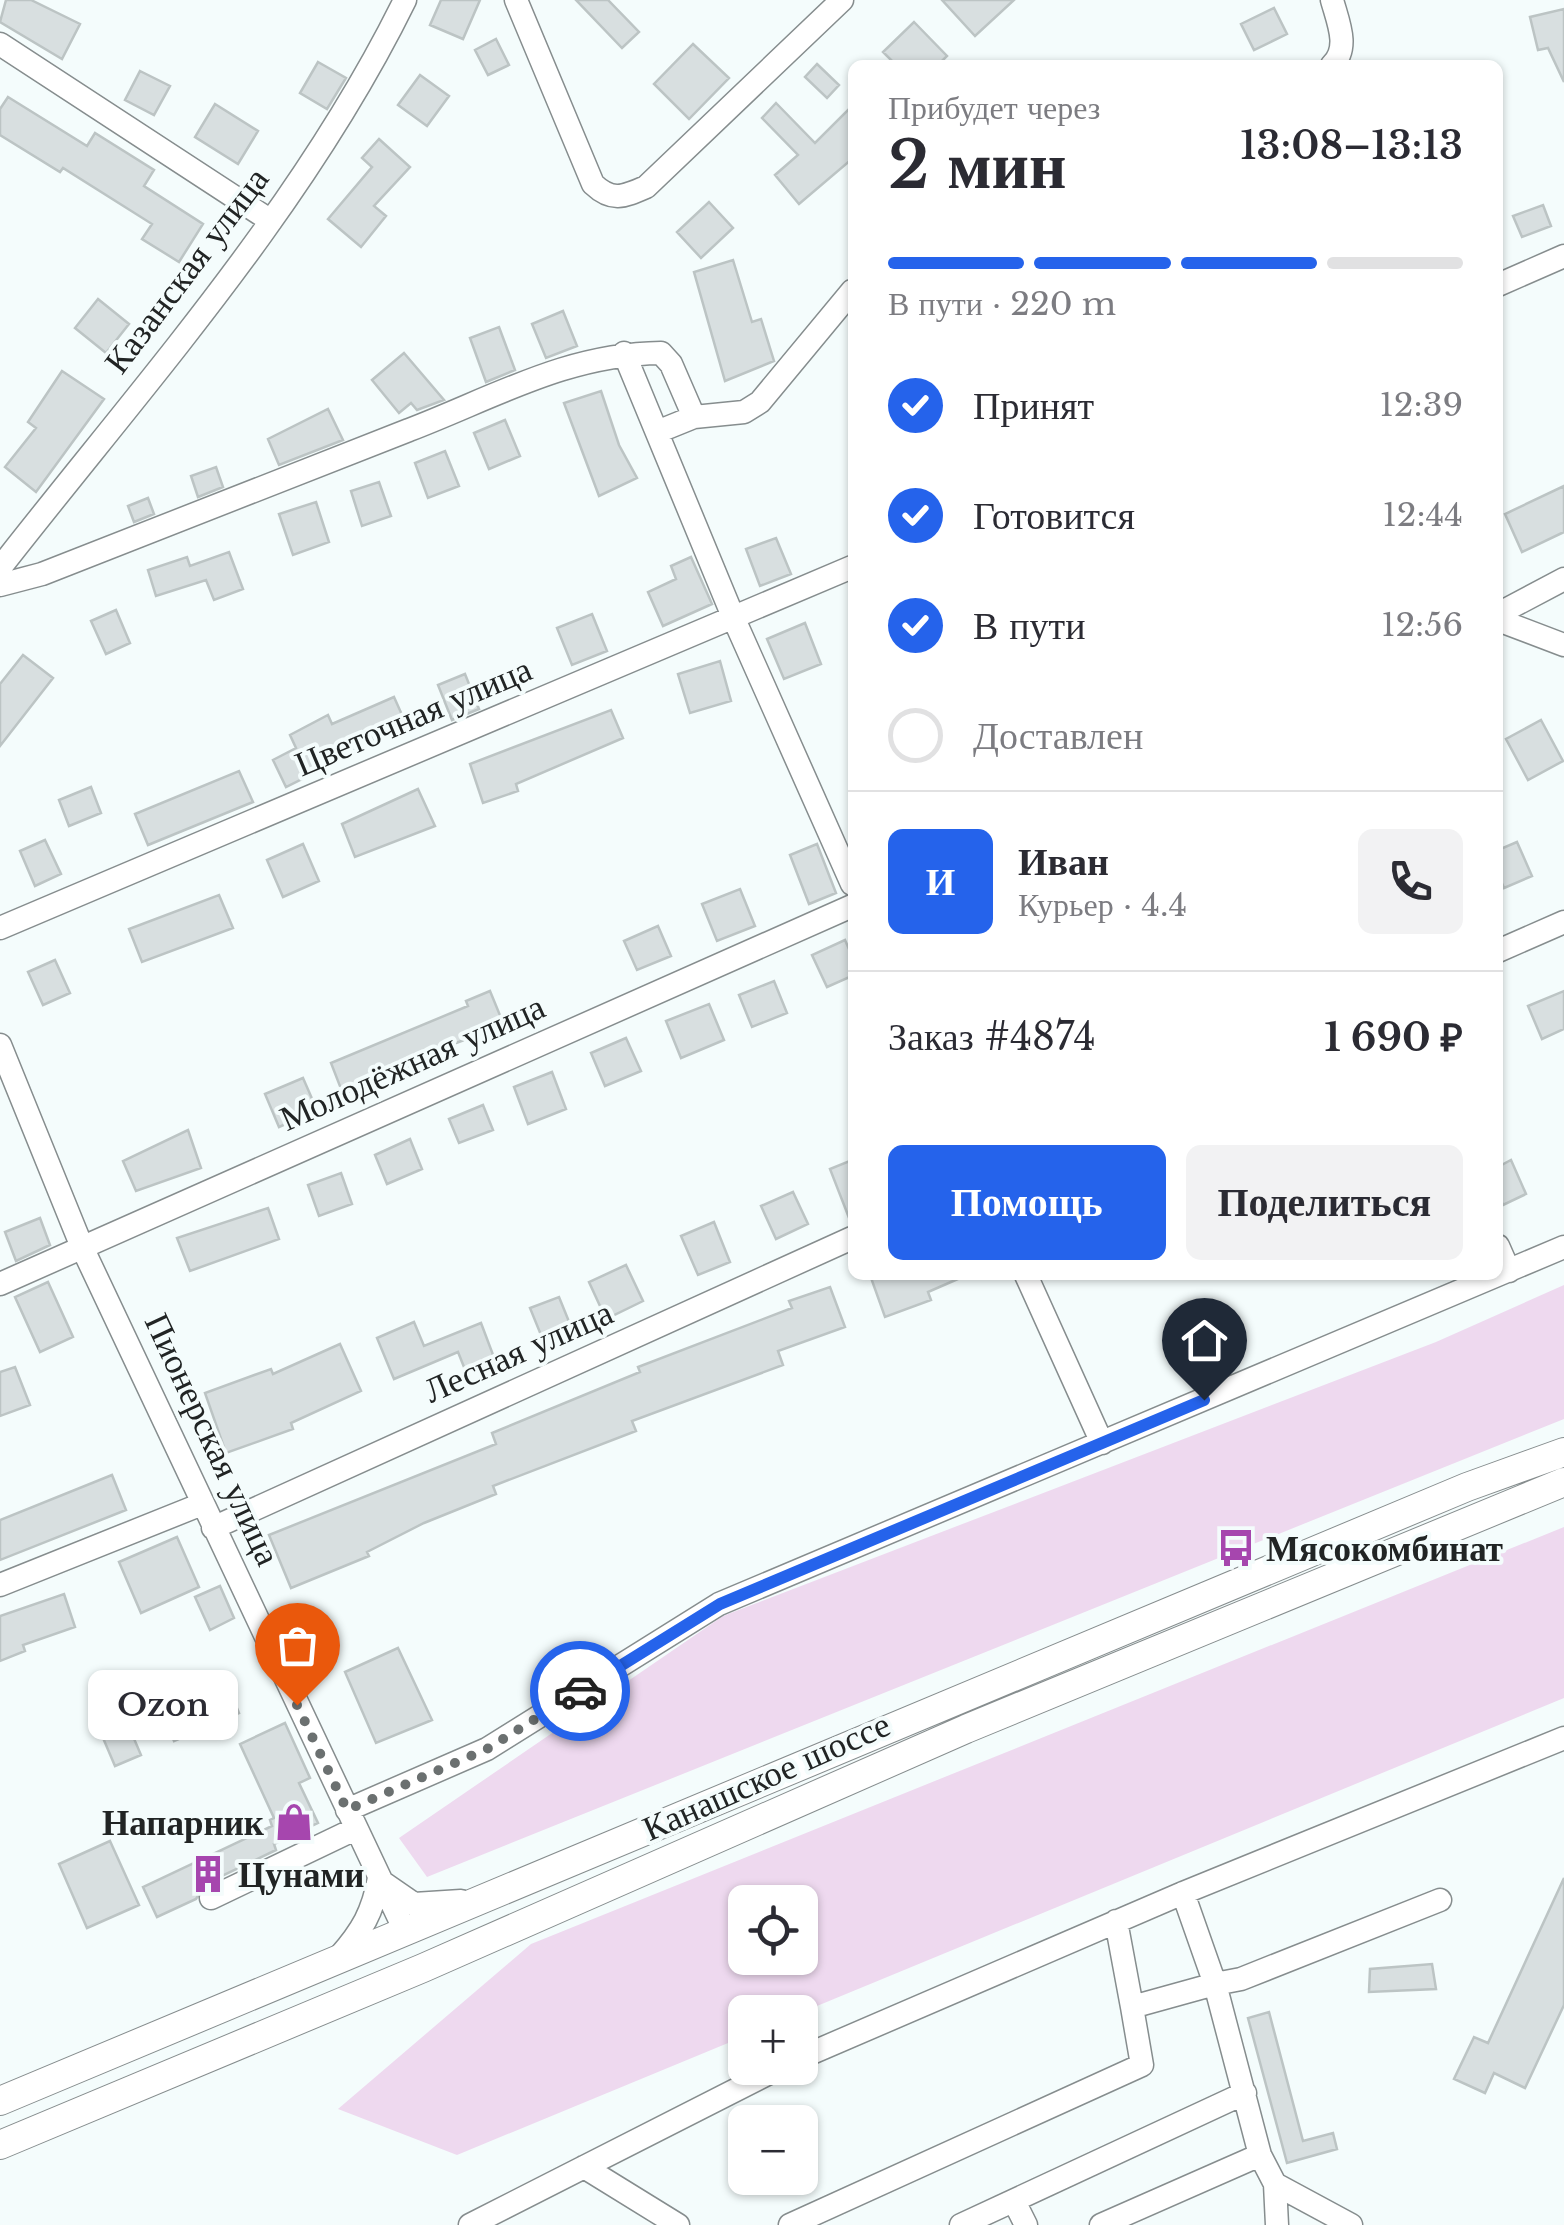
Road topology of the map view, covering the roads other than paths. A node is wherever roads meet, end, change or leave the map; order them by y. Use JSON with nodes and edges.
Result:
{"nodes":[{"id":1,"x":405,"y":0,"type":"edge"},
{"id":2,"x":516,"y":0,"type":"edge"},
{"id":3,"x":842,"y":0,"type":"edge"},
{"id":4,"x":1332,"y":0,"type":"edge"},
{"id":5,"x":0,"y":44,"type":"edge"},
{"id":6,"x":1338,"y":60,"type":"edge"},
{"id":7,"x":271,"y":221,"type":"junction"},
{"id":8,"x":1564,"y":256,"type":"edge"},
{"id":9,"x":1503,"y":283,"type":"edge"},
{"id":10,"x":848,"y":296,"type":"edge"},
{"id":11,"x":624,"y":353,"type":"junction"},
{"id":12,"x":694,"y":417,"type":"junction"},
{"id":13,"x":657,"y":432,"type":"junction"},
{"id":14,"x":0,"y":568,"type":"edge"},
{"id":15,"x":848,"y":569,"type":"edge"},
{"id":16,"x":1564,"y":579,"type":"edge"},
{"id":17,"x":0,"y":585,"type":"edge"},
{"id":18,"x":1503,"y":614,"type":"edge"},
{"id":19,"x":734,"y":619,"type":"junction"},
{"id":20,"x":1503,"y":619,"type":"edge"},
{"id":21,"x":1564,"y":645,"type":"edge"},
{"id":22,"x":848,"y":875,"type":"edge"},
{"id":23,"x":848,"y":908,"type":"edge"},
{"id":24,"x":1564,"y":922,"type":"edge"},
{"id":25,"x":0,"y":928,"type":"edge"},
{"id":26,"x":1503,"y":950,"type":"edge"},
{"id":27,"x":0,"y":1044,"type":"edge"},
{"id":28,"x":848,"y":1240,"type":"edge"},
{"id":29,"x":82,"y":1247,"type":"junction"},
{"id":30,"x":1564,"y":1247,"type":"edge"},
{"id":31,"x":1503,"y":1257,"type":"edge"},
{"id":32,"x":1509,"y":1271,"type":"junction"},
{"id":33,"x":1503,"y":1274,"type":"edge"},
{"id":34,"x":1028,"y":1280,"type":"edge"},
{"id":35,"x":1488,"y":1280,"type":"edge"},
{"id":36,"x":0,"y":1284,"type":"edge"},
{"id":37,"x":1102,"y":1443,"type":"junction"},
{"id":38,"x":1564,"y":1452,"type":"edge"},
{"id":39,"x":1564,"y":1482,"type":"edge"},
{"id":40,"x":202,"y":1504,"type":"junction"},
{"id":41,"x":213,"y":1528,"type":"junction"},
{"id":42,"x":0,"y":1585,"type":"edge"},
{"id":43,"x":1564,"y":1738,"type":"edge"},
{"id":44,"x":351,"y":1820,"type":"junction"},
{"id":45,"x":379,"y":1878,"type":"junction"},
{"id":46,"x":1184,"y":1893,"type":"junction"},
{"id":47,"x":494,"y":1897,"type":"junction"},
{"id":48,"x":211,"y":1898,"type":"dead end"},
{"id":49,"x":1440,"y":1900,"type":"dead end"},
{"id":50,"x":1116,"y":1922,"type":"junction"},
{"id":51,"x":406,"y":1933,"type":"junction"},
{"id":52,"x":332,"y":1965,"type":"junction"},
{"id":53,"x":423,"y":1968,"type":"junction"},
{"id":54,"x":1216,"y":1984,"type":"junction"},
{"id":55,"x":1132,"y":2007,"type":"junction"},
{"id":56,"x":818,"y":2050,"type":"edge"},
{"id":57,"x":746,"y":2085,"type":"edge"},
{"id":58,"x":1245,"y":2093,"type":"junction"},
{"id":59,"x":0,"y":2101,"type":"edge"},
{"id":60,"x":0,"y":2145,"type":"edge"},
{"id":61,"x":1260,"y":2155,"type":"junction"},
{"id":62,"x":584,"y":2167,"type":"junction"},
{"id":63,"x":1276,"y":2184,"type":"junction"},
{"id":64,"x":1014,"y":2201,"type":"junction"},
{"id":65,"x":798,"y":2223,"type":"edge"},
{"id":66,"x":1269,"y":2223,"type":"edge"},
{"id":67,"x":470,"y":2225,"type":"edge"},
{"id":68,"x":678,"y":2225,"type":"edge"},
{"id":69,"x":961,"y":2225,"type":"edge"},
{"id":70,"x":1026,"y":2225,"type":"edge"},
{"id":71,"x":1101,"y":2225,"type":"edge"},
{"id":72,"x":1351,"y":2225,"type":"edge"}],
"edges":[{"from":1,"to":7,"type":"street","name":"Казанская улица"},
{"from":2,"to":3,"type":"street"},
{"from":4,"to":6,"type":"street"},
{"from":5,"to":7,"type":"street"},
{"from":7,"to":14,"type":"street","name":"Казанская улица"},
{"from":8,"to":9,"type":"street"},
{"from":10,"to":12,"type":"street"},
{"from":11,"to":12,"type":"street"},
{"from":11,"to":13,"type":"street"},
{"from":11,"to":17,"type":"street"},
{"from":12,"to":13,"type":"street"},
{"from":13,"to":19,"type":"street"},
{"from":15,"to":19,"type":"street","name":"Цветочная улица"},
{"from":16,"to":18,"type":"street"},
{"from":19,"to":22,"type":"street"},
{"from":19,"to":25,"type":"street","name":"Цветочная улица"},
{"from":20,"to":21,"type":"street"},
{"from":23,"to":29,"type":"street","name":"Молодёжная улица"},
{"from":24,"to":26,"type":"street"},
{"from":27,"to":29,"type":"street","name":"Пионерская улица"},
{"from":28,"to":41,"type":"street","name":"Лесная улица"},
{"from":29,"to":36,"type":"street","name":"Молодёжная улица"},
{"from":29,"to":40,"type":"street","name":"Пионерская улица"},
{"from":30,"to":32,"type":"street"},
{"from":31,"to":32,"type":"street"},
{"from":32,"to":33,"type":"street"},
{"from":34,"to":37,"type":"street"},
{"from":35,"to":37,"type":"street"},
{"from":37,"to":44,"type":"street"},
{"from":38,"to":47,"type":"main road","name":"Канашское шоссе"},
{"from":39,"to":53,"type":"main road","name":"Канашское шоссе"},
{"from":40,"to":41,"type":"street","name":"Пионерская улица"},
{"from":40,"to":42,"type":"street"},
{"from":41,"to":44,"type":"street","name":"Пионерская улица"},
{"from":43,"to":46,"type":"street"},
{"from":44,"to":45,"type":"street","name":"Пионерская улица"},
{"from":44,"to":48,"type":"street"},
{"from":45,"to":47,"type":"street"},
{"from":45,"to":51,"type":"street","name":"Пионерская улица"},
{"from":45,"to":52,"type":"street"},
{"from":46,"to":50,"type":"street"},
{"from":46,"to":54,"type":"street"},
{"from":47,"to":51,"type":"main road","name":"Канашское шоссе"},
{"from":49,"to":54,"type":"street"},
{"from":50,"to":55,"type":"street"},
{"from":50,"to":56,"type":"street"},
{"from":51,"to":52,"type":"main road","name":"Канашское шоссе"},
{"from":51,"to":53,"type":"main road","name":"Пионерская улица"},
{"from":52,"to":59,"type":"main road","name":"Канашское шоссе"},
{"from":53,"to":60,"type":"main road","name":"Канашское шоссе"},
{"from":54,"to":55,"type":"street"},
{"from":54,"to":58,"type":"street"},
{"from":55,"to":65,"type":"street"},
{"from":57,"to":62,"type":"street"},
{"from":58,"to":61,"type":"street"},
{"from":58,"to":64,"type":"street"},
{"from":61,"to":63,"type":"street"},
{"from":61,"to":71,"type":"street"},
{"from":62,"to":67,"type":"street"},
{"from":62,"to":68,"type":"street"},
{"from":63,"to":66,"type":"street"},
{"from":63,"to":72,"type":"street"},
{"from":64,"to":69,"type":"street"},
{"from":64,"to":70,"type":"street"}]}
